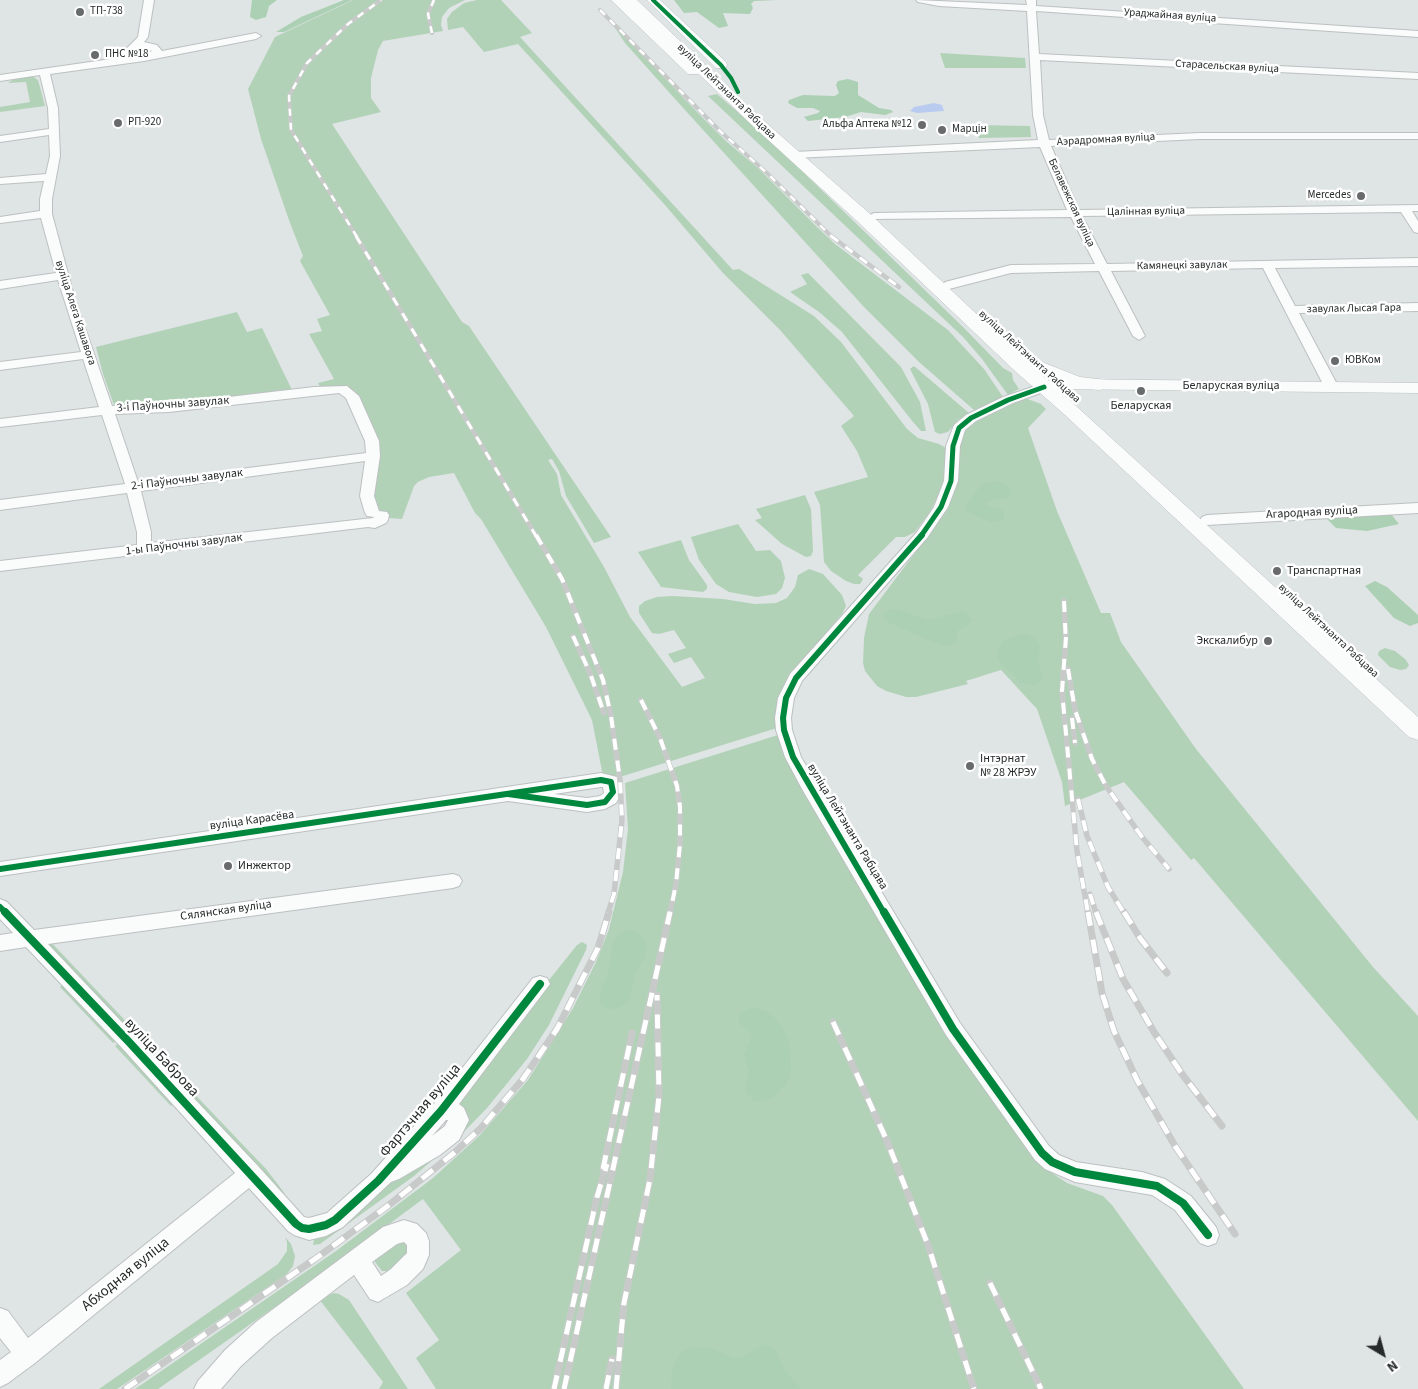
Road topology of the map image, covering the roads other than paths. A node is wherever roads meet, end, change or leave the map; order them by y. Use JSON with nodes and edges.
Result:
{"nodes":[{"id":1,"x":149,"y":0,"type":"edge"},
{"id":2,"x":617,"y":0,"type":"edge"},
{"id":3,"x":629,"y":0,"type":"edge"},
{"id":4,"x":640,"y":0,"type":"edge"},
{"id":5,"x":653,"y":0,"type":"edge"},
{"id":6,"x":921,"y":0,"type":"edge"},
{"id":7,"x":1031,"y":3,"type":"edge"},
{"id":8,"x":1418,"y":34,"type":"edge"},
{"id":9,"x":256,"y":36,"type":"dead end"},
{"id":10,"x":142,"y":39,"type":"junction"},
{"id":11,"x":152,"y":49,"type":"junction"},
{"id":12,"x":133,"y":52,"type":"junction"},
{"id":13,"x":1036,"y":58,"type":"junction"},
{"id":14,"x":708,"y":69,"type":"junction"},
{"id":15,"x":44,"y":71,"type":"junction"},
{"id":16,"x":1418,"y":76,"type":"edge"},
{"id":17,"x":0,"y":78,"type":"edge"},
{"id":18,"x":736,"y":96,"type":"junction"},
{"id":19,"x":54,"y":131,"type":"junction"},
{"id":20,"x":1418,"y":136,"type":"edge"},
{"id":21,"x":0,"y":139,"type":"edge"},
{"id":22,"x":1044,"y":143,"type":"junction"},
{"id":23,"x":800,"y":154,"type":"junction"},
{"id":24,"x":52,"y":177,"type":"junction"},
{"id":25,"x":0,"y":181,"type":"edge"},
{"id":26,"x":1404,"y":208,"type":"junction"},
{"id":27,"x":1418,"y":208,"type":"edge"},
{"id":28,"x":1074,"y":212,"type":"junction"},
{"id":29,"x":46,"y":214,"type":"junction"},
{"id":30,"x":874,"y":216,"type":"junction"},
{"id":31,"x":0,"y":220,"type":"edge"},
{"id":32,"x":1418,"y":230,"type":"edge"},
{"id":33,"x":1418,"y":262,"type":"edge"},
{"id":34,"x":1267,"y":265,"type":"junction"},
{"id":35,"x":1102,"y":268,"type":"junction"},
{"id":36,"x":62,"y":276,"type":"junction"},
{"id":37,"x":949,"y":284,"type":"junction"},
{"id":38,"x":0,"y":285,"type":"edge"},
{"id":39,"x":1418,"y":307,"type":"edge"},
{"id":40,"x":1290,"y":310,"type":"junction"},
{"id":41,"x":1139,"y":336,"type":"dead end"},
{"id":42,"x":88,"y":355,"type":"junction"},
{"id":43,"x":0,"y":366,"type":"edge"},
{"id":44,"x":1048,"y":379,"type":"junction"},
{"id":45,"x":1098,"y":384,"type":"junction"},
{"id":46,"x":1332,"y":386,"type":"junction"},
{"id":47,"x":1418,"y":388,"type":"edge"},
{"id":48,"x":1085,"y":407,"type":"junction"},
{"id":49,"x":106,"y":410,"type":"junction"},
{"id":50,"x":0,"y":423,"type":"edge"},
{"id":51,"x":373,"y":456,"type":"junction"},
{"id":52,"x":133,"y":487,"type":"junction"},
{"id":53,"x":0,"y":505,"type":"edge"},
{"id":54,"x":1418,"y":508,"type":"edge"},
{"id":55,"x":1207,"y":520,"type":"junction"},
{"id":56,"x":144,"y":550,"type":"junction"},
{"id":57,"x":0,"y":566,"type":"edge"},
{"id":58,"x":1418,"y":715,"type":"edge"},
{"id":59,"x":1418,"y":731,"type":"edge"},
{"id":60,"x":508,"y":794,"type":"junction"},
{"id":61,"x":0,"y":869,"type":"edge"},
{"id":62,"x":453,"y":881,"type":"dead end"},
{"id":63,"x":0,"y":907,"type":"edge"},
{"id":64,"x":31,"y":938,"type":"junction"},
{"id":65,"x":0,"y":942,"type":"edge"},
{"id":66,"x":540,"y":984,"type":"dead end"},
{"id":67,"x":250,"y":1173,"type":"junction"},
{"id":68,"x":302,"y":1228,"type":"joint"},
{"id":69,"x":1208,"y":1235,"type":"dead end"},
{"id":70,"x":357,"y":1259,"type":"junction"},
{"id":71,"x":0,"y":1319,"type":"edge"},
{"id":72,"x":27,"y":1355,"type":"junction"},
{"id":73,"x":0,"y":1375,"type":"edge"},
{"id":74,"x":206,"y":1389,"type":"edge"}],
"edges":[{"from":1,"to":10,"type":"street"},
{"from":2,"to":14,"type":"main road","name":"вуліца Лейтэнанта Рабцава"},
{"from":3,"to":14,"type":"highway","name":"вуліца Лейтэнанта Рабцава"},
{"from":4,"to":14,"type":"highway","name":"вуліца Лейтэнанта Рабцава"},
{"from":5,"to":14,"type":"main road","name":"вуліца Лейтэнанта Рабцава"},
{"from":6,"to":7,"type":"street","name":"Ураджайная вуліца"},
{"from":7,"to":8,"type":"street","name":"Ураджайная вуліца"},
{"from":7,"to":13,"type":"street","name":"Белавежская вуліца"},
{"from":9,"to":11,"type":"street"},
{"from":10,"to":11,"type":"street"},
{"from":10,"to":12,"type":"street"},
{"from":11,"to":12,"type":"street"},
{"from":12,"to":15,"type":"street"},
{"from":13,"to":16,"type":"street","name":"Старасельская вуліца"},
{"from":13,"to":22,"type":"street","name":"Белавежская вуліца"},
{"from":14,"to":18,"type":"highway"},
{"from":14,"to":18,"type":"highway","name":"вуліца Лейтэнанта Рабцава"},
{"from":15,"to":17,"type":"street"},
{"from":15,"to":19,"type":"street","name":"вуліца Алега Кашавога"},
{"from":18,"to":23,"type":"highway","name":"вуліца Лейтэнанта Рабцава"},
{"from":19,"to":21,"type":"street"},
{"from":19,"to":24,"type":"street","name":"вуліца Алега Кашавога"},
{"from":20,"to":22,"type":"street","name":"Аэрадромная вуліца"},
{"from":22,"to":23,"type":"street","name":"Аэрадромная вуліца"},
{"from":22,"to":28,"type":"street","name":"Белавежская вуліца"},
{"from":23,"to":30,"type":"highway","name":"вуліца Лейтэнанта Рабцава"},
{"from":23,"to":44,"type":"highway","name":"вуліца Лейтэнанта Рабцава"},
{"from":24,"to":25,"type":"street"},
{"from":24,"to":29,"type":"street","name":"вуліца Алега Кашавога"},
{"from":26,"to":27,"type":"street","name":"Цалінная вуліца"},
{"from":26,"to":28,"type":"street","name":"Цалінная вуліца"},
{"from":26,"to":32,"type":"street"},
{"from":28,"to":30,"type":"street","name":"Цалінная вуліца"},
{"from":28,"to":35,"type":"street","name":"Белавежская вуліца"},
{"from":29,"to":31,"type":"street"},
{"from":29,"to":36,"type":"street","name":"вуліца Алега Кашавога"},
{"from":30,"to":37,"type":"highway","name":"вуліца Лейтэнанта Рабцава"},
{"from":33,"to":34,"type":"street","name":"Камянецкі завулак"},
{"from":34,"to":35,"type":"street","name":"Камянецкі завулак"},
{"from":34,"to":40,"type":"street"},
{"from":35,"to":37,"type":"street","name":"Камянецкі завулак"},
{"from":35,"to":41,"type":"street","name":"Белавежская вуліца"},
{"from":36,"to":38,"type":"street"},
{"from":36,"to":42,"type":"street","name":"вуліца Алега Кашавога"},
{"from":37,"to":44,"type":"highway","name":"вуліца Лейтэнанта Рабцава"},
{"from":39,"to":40,"type":"street","name":"завулак Лысая Гара"},
{"from":40,"to":46,"type":"street"},
{"from":42,"to":43,"type":"street"},
{"from":42,"to":49,"type":"street","name":"вуліца Алега Кашавога"},
{"from":44,"to":45,"type":"highway"},
{"from":44,"to":48,"type":"highway","name":"вуліца Лейтэнанта Рабцава"},
{"from":44,"to":59,"type":"highway","name":"вуліца Лейтэнанта Рабцава"},
{"from":44,"to":69,"type":"street","name":"вуліца Лейтэнанта Рабцава"},
{"from":45,"to":46,"type":"main road","name":"Беларуская вуліца"},
{"from":45,"to":48,"type":"highway"},
{"from":46,"to":47,"type":"main road","name":"Беларуская вуліца"},
{"from":48,"to":55,"type":"highway","name":"вуліца Лейтэнанта Рабцава"},
{"from":49,"to":50,"type":"street","name":"3-і Паўночны завулак"},
{"from":49,"to":51,"type":"street","name":"3-і Паўночны завулак"},
{"from":49,"to":52,"type":"street","name":"вуліца Алега Кашавога"},
{"from":51,"to":52,"type":"street","name":"2-і Паўночны завулак"},
{"from":51,"to":56,"type":"street","name":"1-ы Паўночны завулак"},
{"from":52,"to":53,"type":"street","name":"2-і Паўночны завулак"},
{"from":52,"to":56,"type":"street","name":"вуліца Алега Кашавога"},
{"from":54,"to":55,"type":"street","name":"Агародная вуліца"},
{"from":55,"to":58,"type":"highway","name":"вуліца Лейтэнанта Рабцава"},
{"from":56,"to":57,"type":"street","name":"1-ы Паўночны завулак"},
{"from":60,"to":60,"type":"street","name":"вуліца Карасёва"},
{"from":60,"to":61,"type":"street","name":"вуліца Карасёва"},
{"from":62,"to":64,"type":"street","name":"Сялянская вуліца"},
{"from":63,"to":64,"type":"street","name":"вуліца Баброва"},
{"from":64,"to":65,"type":"street","name":"Сялянская вуліца"},
{"from":64,"to":67,"type":"street","name":"вуліца Баброва"},
{"from":66,"to":68,"type":"street","name":"Фартэчная вуліца"},
{"from":67,"to":68,"type":"street","name":"вуліца Баброва"},
{"from":67,"to":72,"type":"street","name":"Абходная вуліца"},
{"from":70,"to":70,"type":"street"},
{"from":70,"to":74,"type":"street"},
{"from":71,"to":72,"type":"street"},
{"from":72,"to":73,"type":"street","name":"Абходная вуліца"}]}
